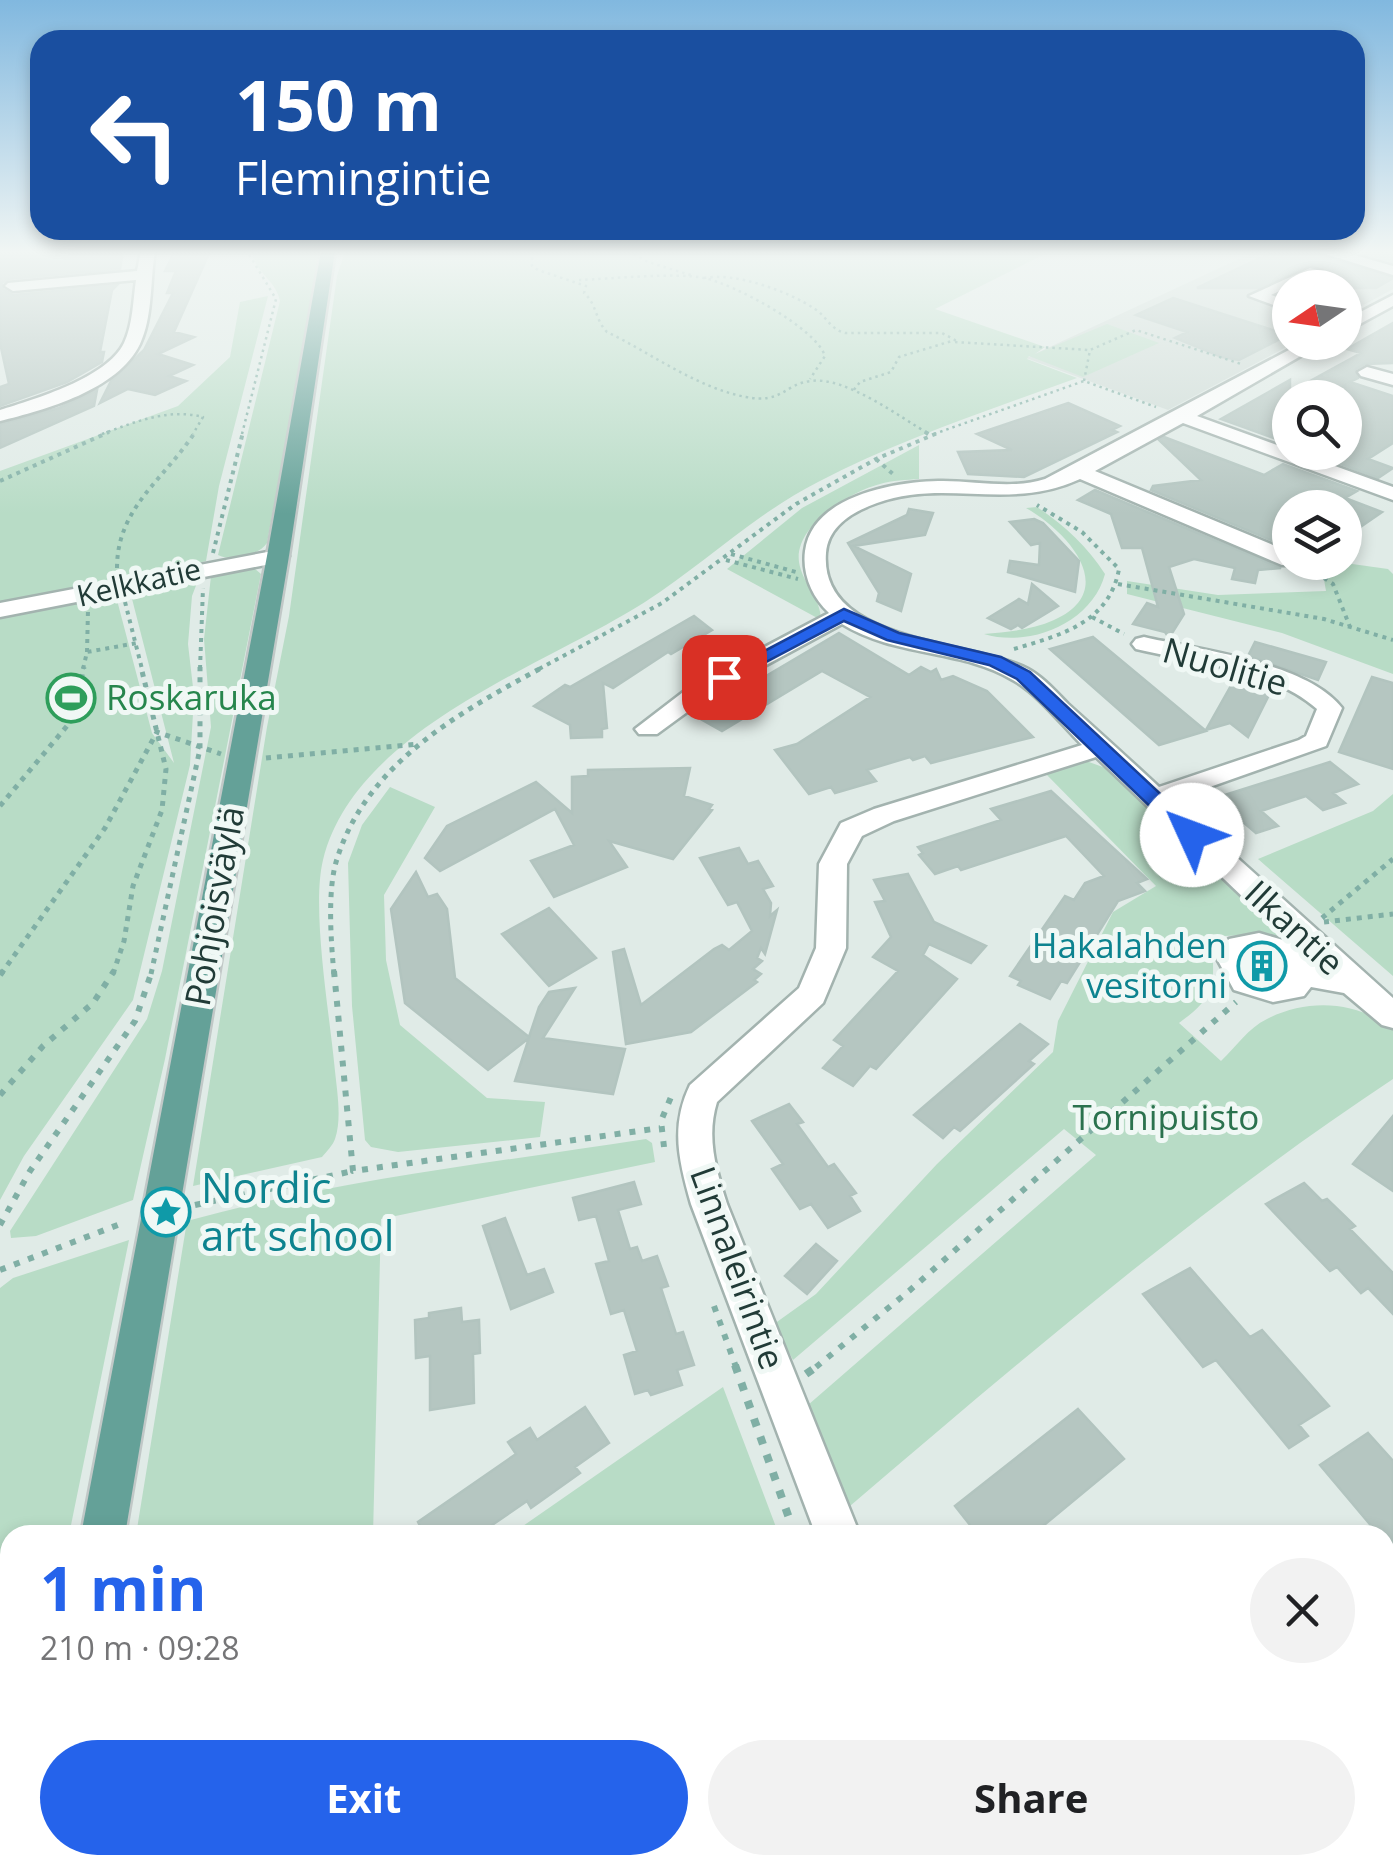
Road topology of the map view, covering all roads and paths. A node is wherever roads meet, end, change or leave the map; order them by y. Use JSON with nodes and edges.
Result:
{"nodes":[{"id":1,"x":133,"y":338,"type":"edge"},
{"id":2,"x":266,"y":338,"type":"edge"},
{"id":3,"x":317,"y":338,"type":"edge"},
{"id":4,"x":623,"y":338,"type":"edge"},
{"id":5,"x":816,"y":338,"type":"edge"},
{"id":6,"x":951,"y":338,"type":"edge"},
{"id":7,"x":1116,"y":338,"type":"edge"},
{"id":8,"x":1162,"y":338,"type":"edge"},
{"id":9,"x":952,"y":342,"type":"junction"},
{"id":10,"x":1090,"y":350,"type":"junction"},
{"id":11,"x":1285,"y":360,"type":"edge"},
{"id":12,"x":1253,"y":368,"type":"dead end"},
{"id":13,"x":1367,"y":372,"type":"dead end"},
{"id":14,"x":810,"y":379,"type":"junction"},
{"id":15,"x":1393,"y":380,"type":"edge"},
{"id":16,"x":1084,"y":381,"type":"junction"},
{"id":17,"x":853,"y":392,"type":"junction"},
{"id":18,"x":0,"y":416,"type":"edge"},
{"id":19,"x":1182,"y":417,"type":"junction"},
{"id":20,"x":930,"y":436,"type":"junction"},
{"id":21,"x":1078,"y":475,"type":"junction"},
{"id":22,"x":0,"y":481,"type":"edge"},
{"id":23,"x":1393,"y":494,"type":"edge"},
{"id":24,"x":1272,"y":553,"type":"edge"},
{"id":25,"x":732,"y":554,"type":"junction"},
{"id":26,"x":278,"y":556,"type":"junction"},
{"id":27,"x":725,"y":560,"type":"junction"},
{"id":28,"x":210,"y":567,"type":"junction"},
{"id":29,"x":1331,"y":580,"type":"edge"},
{"id":30,"x":819,"y":581,"type":"junction"},
{"id":31,"x":1118,"y":584,"type":"junction"},
{"id":32,"x":87,"y":597,"type":"junction"},
{"id":33,"x":0,"y":610,"type":"edge"},
{"id":34,"x":844,"y":614,"type":"junction"},
{"id":35,"x":1092,"y":617,"type":"junction"},
{"id":36,"x":1350,"y":627,"type":"junction"},
{"id":37,"x":1393,"y":640,"type":"edge"},
{"id":38,"x":137,"y":643,"type":"junction"},
{"id":39,"x":1144,"y":644,"type":"joint"},
{"id":40,"x":86,"y":652,"type":"junction"},
{"id":41,"x":1022,"y":656,"type":"dead end"},
{"id":42,"x":648,"y":730,"type":"dead end"},
{"id":43,"x":157,"y":732,"type":"junction"},
{"id":44,"x":422,"y":744,"type":"junction"},
{"id":45,"x":1099,"y":748,"type":"junction"},
{"id":46,"x":200,"y":749,"type":"junction"},
{"id":47,"x":263,"y":758,"type":"dead end"},
{"id":48,"x":1152,"y":798,"type":"junction"},
{"id":49,"x":0,"y":806,"type":"edge"},
{"id":50,"x":1392,"y":860,"type":"edge"},
{"id":51,"x":1393,"y":914,"type":"edge"},
{"id":52,"x":1316,"y":923,"type":"junction"},
{"id":53,"x":1330,"y":935,"type":"dead end"},
{"id":54,"x":1304,"y":974,"type":"junction"},
{"id":55,"x":0,"y":976,"type":"edge"},
{"id":56,"x":1353,"y":984,"type":"junction"},
{"id":57,"x":1254,"y":987,"type":"junction"},
{"id":58,"x":1393,"y":1016,"type":"edge"},
{"id":59,"x":681,"y":1084,"type":"dead end"},
{"id":60,"x":0,"y":1095,"type":"edge"},
{"id":61,"x":660,"y":1128,"type":"junction"},
{"id":62,"x":668,"y":1162,"type":"dead end"},
{"id":63,"x":353,"y":1171,"type":"junction"},
{"id":64,"x":196,"y":1205,"type":"dead end"},
{"id":65,"x":123,"y":1223,"type":"dead end"},
{"id":66,"x":0,"y":1225,"type":"edge"},
{"id":67,"x":0,"y":1270,"type":"edge"},
{"id":68,"x":709,"y":1294,"type":"dead end"},
{"id":69,"x":780,"y":1390,"type":"junction"},
{"id":70,"x":747,"y":1404,"type":"junction"},
{"id":71,"x":104,"y":1525,"type":"edge"},
{"id":72,"x":791,"y":1525,"type":"edge"},
{"id":73,"x":834,"y":1525,"type":"edge"}],
"edges":[{"from":1,"to":18,"type":"street"},
{"from":2,"to":28,"type":"path"},
{"from":3,"to":26,"type":"main road","name":"Pohjoisväylä"},
{"from":4,"to":14,"type":"path"},
{"from":5,"to":14,"type":"path"},
{"from":6,"to":9,"type":"path"},
{"from":7,"to":10,"type":"path"},
{"from":8,"to":12,"type":"path"},
{"from":9,"to":10,"type":"path"},
{"from":9,"to":17,"type":"path"},
{"from":10,"to":16,"type":"path"},
{"from":11,"to":19,"type":"street"},
{"from":13,"to":15,"type":"street"},
{"from":14,"to":17,"type":"path"},
{"from":16,"to":19,"type":"path"},
{"from":16,"to":20,"type":"path"},
{"from":17,"to":20,"type":"path"},
{"from":19,"to":21,"type":"street"},
{"from":19,"to":23,"type":"street"},
{"from":20,"to":25,"type":"path"},
{"from":21,"to":24,"type":"street"},
{"from":21,"to":30,"type":"street"},
{"from":21,"to":31,"type":"path"},
{"from":22,"to":38,"type":"path","bridge":true},
{"from":25,"to":27,"type":"path"},
{"from":25,"to":30,"type":"path"},
{"from":26,"to":28,"type":"street","name":"Kelkkatie"},
{"from":26,"to":71,"type":"main road","name":"Pohjoisväylä"},
{"from":27,"to":30,"type":"path"},
{"from":27,"to":44,"type":"path"},
{"from":28,"to":32,"type":"street","name":"Kelkkatie"},
{"from":28,"to":46,"type":"path"},
{"from":29,"to":36,"type":"path"},
{"from":30,"to":34,"type":"street","name":"Ilkantie"},
{"from":31,"to":35,"type":"path"},
{"from":31,"to":36,"type":"path"},
{"from":32,"to":33,"type":"street","name":"Kelkkatie"},
{"from":32,"to":40,"type":"path"},
{"from":34,"to":42,"type":"street"},
{"from":34,"to":45,"type":"street","name":"Ilkantie"},
{"from":35,"to":39,"type":"path"},
{"from":35,"to":41,"type":"path"},
{"from":36,"to":37,"type":"path"},
{"from":38,"to":40,"type":"path"},
{"from":38,"to":43,"type":"path"},
{"from":39,"to":48,"type":"street","name":"Nuolitie"},
{"from":40,"to":49,"type":"path"},
{"from":43,"to":46,"type":"path"},
{"from":43,"to":55,"type":"path"},
{"from":43,"to":60,"type":"path"},
{"from":44,"to":47,"type":"path"},
{"from":44,"to":63,"type":"path"},
{"from":45,"to":48,"type":"street","name":"Ilkantie"},
{"from":45,"to":69,"type":"street","name":"Linnaleirintie"},
{"from":46,"to":66,"type":"path"},
{"from":48,"to":56,"type":"street","name":"Ilkantie"},
{"from":50,"to":52,"type":"path"},
{"from":51,"to":52,"type":"path"},
{"from":52,"to":53,"type":"path"},
{"from":54,"to":56,"type":"street"},
{"from":54,"to":57,"type":"street"},
{"from":54,"to":57,"type":"street"},
{"from":56,"to":58,"type":"street","name":"Ilkantie"},
{"from":57,"to":69,"type":"path"},
{"from":59,"to":61,"type":"path"},
{"from":61,"to":62,"type":"path"},
{"from":61,"to":63,"type":"path"},
{"from":63,"to":64,"type":"path"},
{"from":65,"to":67,"type":"path"},
{"from":68,"to":70,"type":"path"},
{"from":69,"to":70,"type":"path"},
{"from":69,"to":73,"type":"street","name":"Linnaleirintie"},
{"from":70,"to":72,"type":"path"}]}
